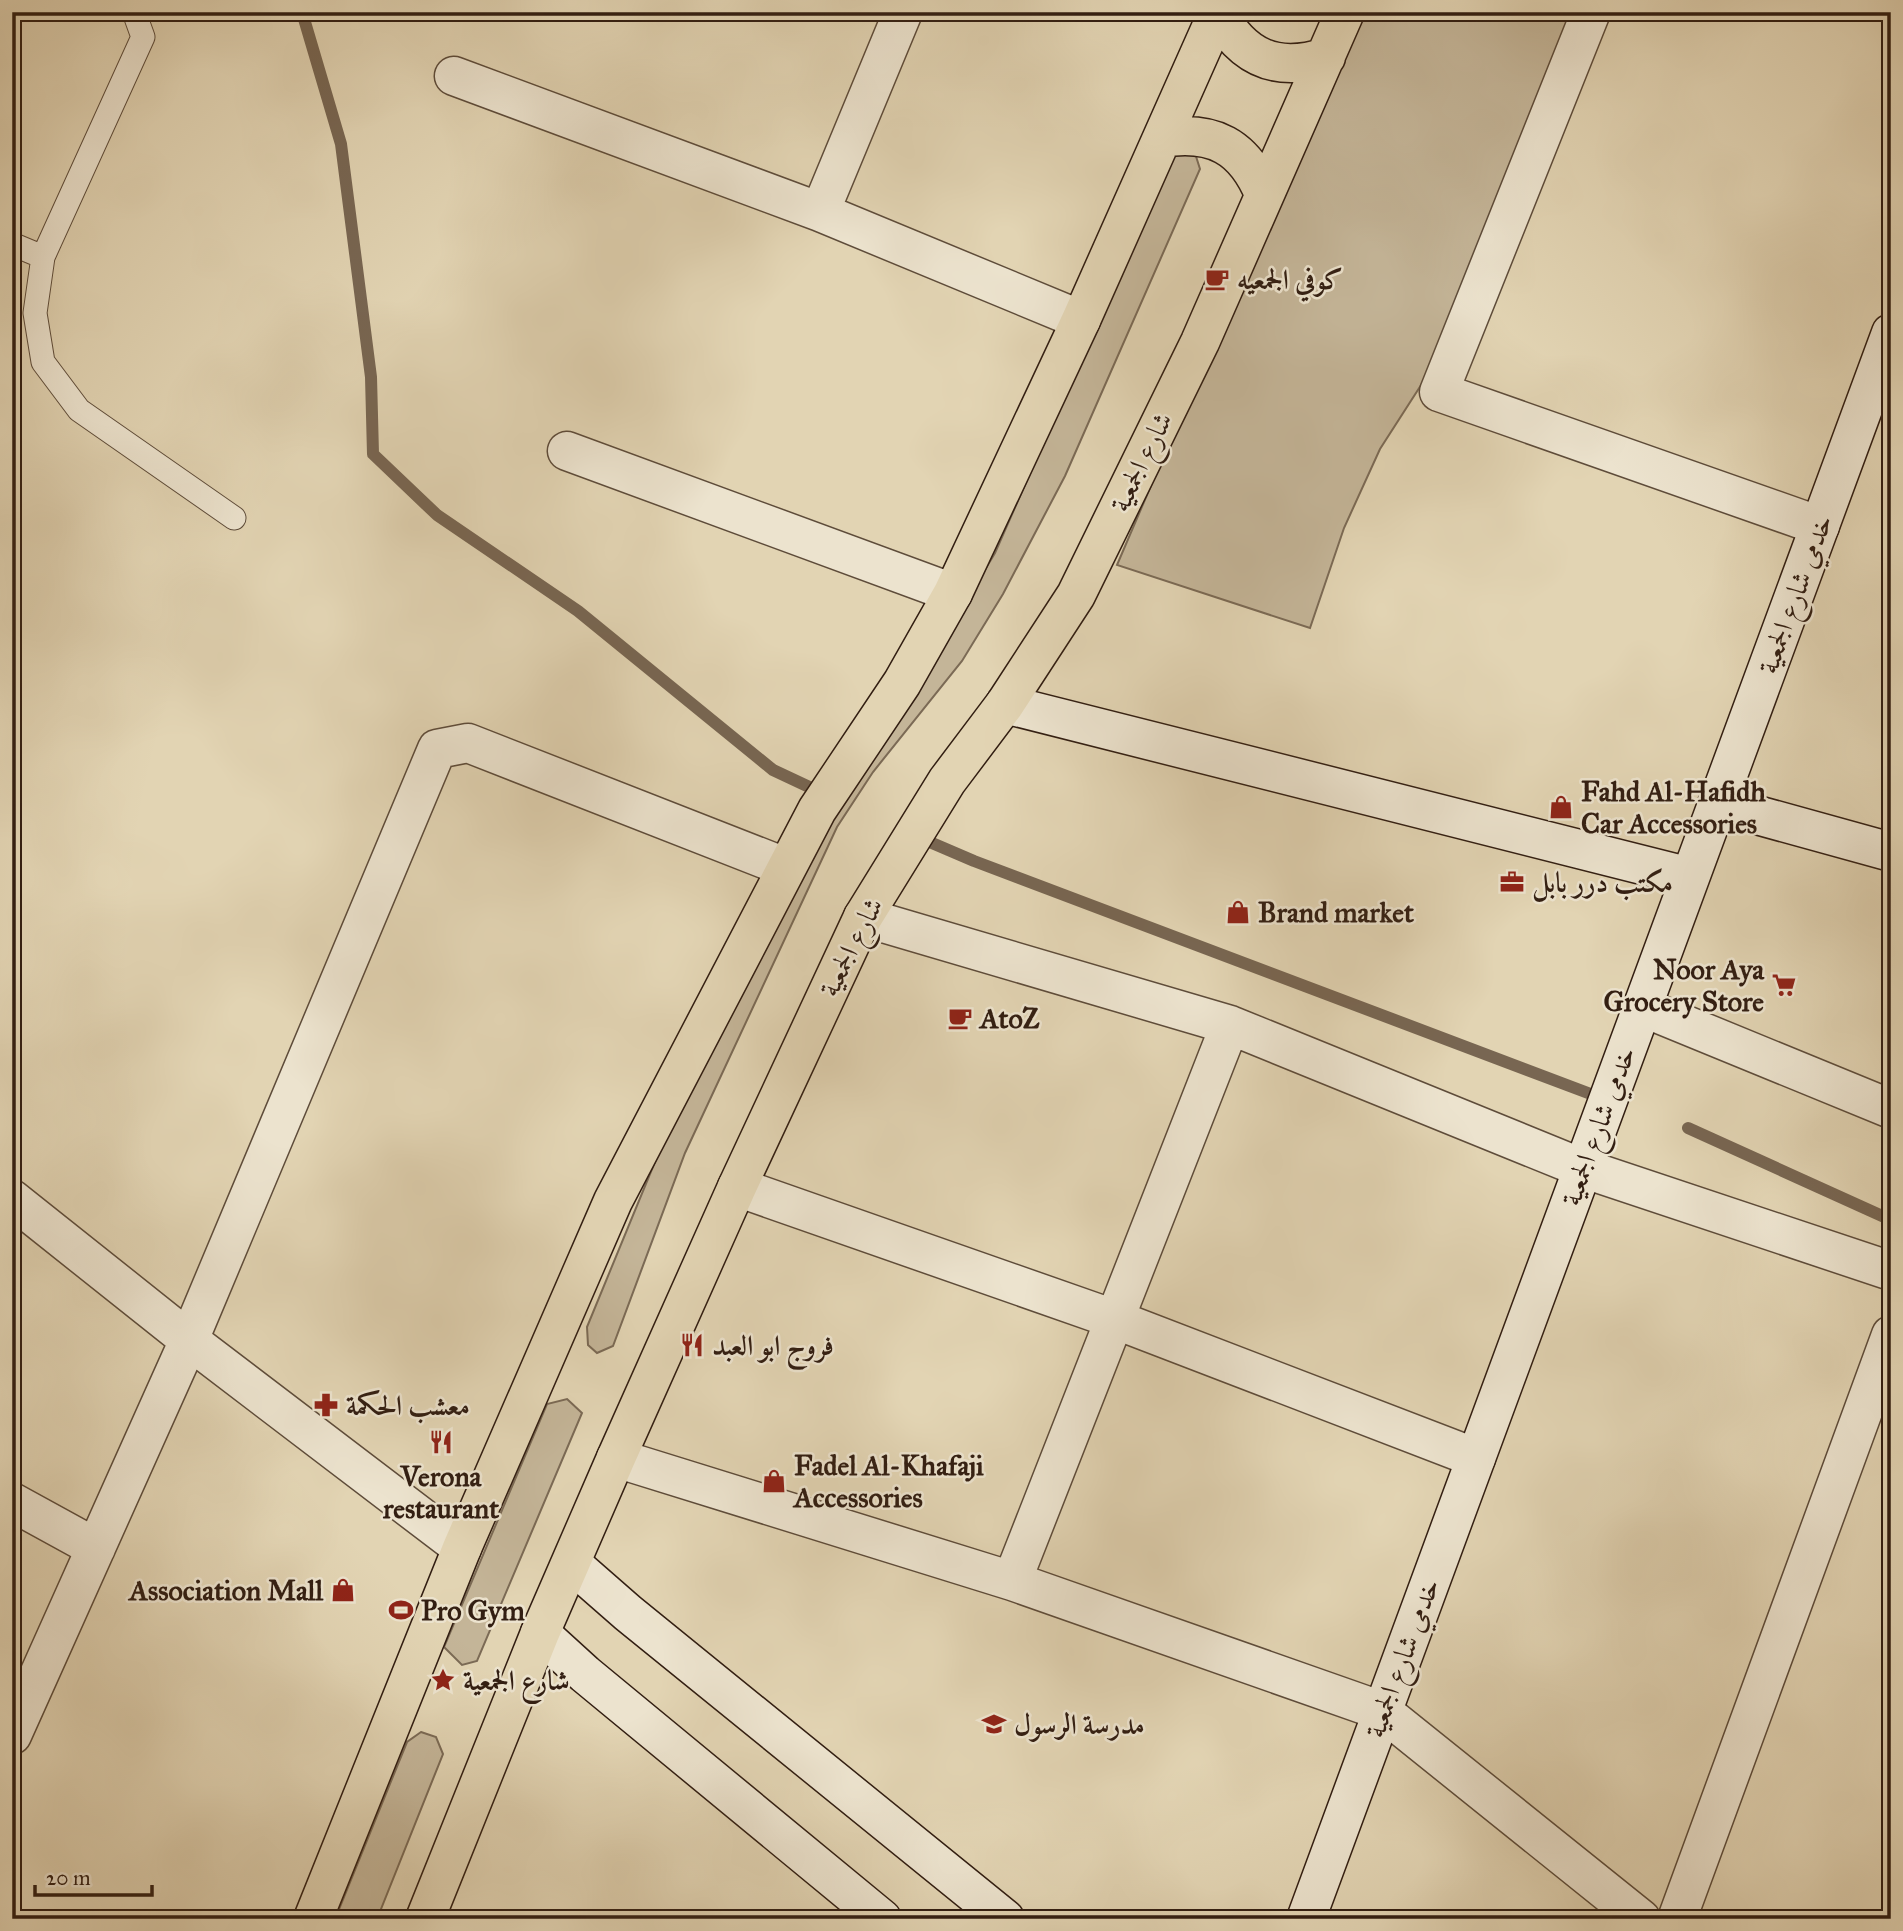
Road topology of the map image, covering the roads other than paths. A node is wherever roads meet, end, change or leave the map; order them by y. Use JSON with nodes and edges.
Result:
{"nodes":[{"id":1,"x":134,"y":12,"type":"edge"},
{"id":2,"x":903,"y":12,"type":"edge"},
{"id":3,"x":1218,"y":12,"type":"edge"},
{"id":4,"x":1345,"y":12,"type":"edge"},
{"id":5,"x":1591,"y":12,"type":"edge"},
{"id":6,"x":1326,"y":57,"type":"junction"},
{"id":7,"x":454,"y":76,"type":"dead end"},
{"id":8,"x":1162,"y":138,"type":"junction"},
{"id":9,"x":1264,"y":194,"type":"junction"},
{"id":10,"x":820,"y":212,"type":"junction"},
{"id":11,"x":12,"y":244,"type":"edge"},
{"id":12,"x":43,"y":257,"type":"junction"},
{"id":13,"x":1081,"y":320,"type":"junction"},
{"id":14,"x":1891,"y":333,"type":"edge"},
{"id":15,"x":567,"y":451,"type":"dead end"},
{"id":16,"x":234,"y":518,"type":"dead end"},
{"id":17,"x":1820,"y":526,"type":"junction"},
{"id":18,"x":953,"y":593,"type":"junction"},
{"id":19,"x":1004,"y":704,"type":"junction"},
{"id":20,"x":1717,"y":804,"type":"junction"},
{"id":21,"x":1891,"y":852,"type":"edge"},
{"id":22,"x":785,"y":867,"type":"junction"},
{"id":23,"x":1690,"y":877,"type":"junction"},
{"id":24,"x":863,"y":916,"type":"junction"},
{"id":25,"x":1643,"y":1007,"type":"junction"},
{"id":26,"x":1230,"y":1025,"type":"junction"},
{"id":27,"x":1891,"y":1109,"type":"edge"},
{"id":28,"x":1582,"y":1168,"type":"junction"},
{"id":29,"x":737,"y":1187,"type":"junction"},
{"id":30,"x":12,"y":1199,"type":"edge"},
{"id":31,"x":1891,"y":1271,"type":"edge"},
{"id":32,"x":1114,"y":1319,"type":"junction"},
{"id":33,"x":1891,"y":1335,"type":"edge"},
{"id":34,"x":189,"y":1339,"type":"junction"},
{"id":35,"x":616,"y":1458,"type":"junction"},
{"id":36,"x":1476,"y":1458,"type":"junction"},
{"id":37,"x":12,"y":1502,"type":"edge"},
{"id":38,"x":96,"y":1548,"type":"junction"},
{"id":39,"x":462,"y":1548,"type":"junction"},
{"id":40,"x":572,"y":1564,"type":"junction"},
{"id":41,"x":1012,"y":1581,"type":"junction"},
{"id":42,"x":628,"y":1613,"type":"junction"},
{"id":43,"x":540,"y":1633,"type":"junction"},
{"id":44,"x":585,"y":1674,"type":"junction"},
{"id":45,"x":1382,"y":1711,"type":"junction"},
{"id":46,"x":12,"y":1735,"type":"edge"},
{"id":47,"x":313,"y":1919,"type":"edge"},
{"id":48,"x":425,"y":1919,"type":"edge"},
{"id":49,"x":882,"y":1919,"type":"edge"},
{"id":50,"x":1005,"y":1919,"type":"edge"},
{"id":51,"x":1306,"y":1919,"type":"edge"},
{"id":52,"x":1641,"y":1919,"type":"edge"},
{"id":53,"x":1677,"y":1919,"type":"edge"}],
"edges":[{"from":1,"to":12,"type":"lane"},
{"from":2,"to":10,"type":"street"},
{"from":3,"to":6,"type":"main road"},
{"from":3,"to":8,"type":"main road"},
{"from":4,"to":6,"type":"main road","name":"شارع الجمعية"},
{"from":5,"to":17,"type":"street"},
{"from":6,"to":9,"type":"main road","name":"شارع الجمعية"},
{"from":7,"to":10,"type":"street"},
{"from":8,"to":9,"type":"main road"},
{"from":8,"to":13,"type":"main road"},
{"from":9,"to":19,"type":"main road","name":"شارع الجمعية"},
{"from":10,"to":13,"type":"street"},
{"from":11,"to":12,"type":"lane"},
{"from":12,"to":16,"type":"lane"},
{"from":13,"to":18,"type":"main road"},
{"from":14,"to":17,"type":"street","name":"خدمي شارع الجمعية"},
{"from":15,"to":18,"type":"street"},
{"from":17,"to":20,"type":"street","name":"خدمي شارع الجمعية"},
{"from":18,"to":22,"type":"main road"},
{"from":19,"to":23,"type":"street"},
{"from":19,"to":24,"type":"main road","name":"شارع الجمعية"},
{"from":20,"to":21,"type":"street"},
{"from":20,"to":23,"type":"street","name":"خدمي شارع الجمعية"},
{"from":22,"to":34,"type":"street"},
{"from":22,"to":39,"type":"main road"},
{"from":23,"to":25,"type":"street","name":"خدمي شارع الجمعية"},
{"from":24,"to":26,"type":"street"},
{"from":24,"to":29,"type":"main road","name":"شارع الجمعية"},
{"from":25,"to":27,"type":"street"},
{"from":25,"to":28,"type":"street","name":"خدمي شارع الجمعية"},
{"from":26,"to":28,"type":"street"},
{"from":26,"to":32,"type":"street"},
{"from":28,"to":31,"type":"street"},
{"from":28,"to":36,"type":"street","name":"خدمي شارع الجمعية"},
{"from":29,"to":32,"type":"street"},
{"from":29,"to":35,"type":"main road","name":"شارع الجمعية"},
{"from":30,"to":34,"type":"street"},
{"from":32,"to":36,"type":"street"},
{"from":32,"to":41,"type":"street"},
{"from":33,"to":53,"type":"street"},
{"from":34,"to":38,"type":"street"},
{"from":34,"to":39,"type":"street"},
{"from":35,"to":40,"type":"main road","name":"شارع الجمعية"},
{"from":35,"to":41,"type":"street"},
{"from":36,"to":45,"type":"street","name":"خدمي شارع الجمعية"},
{"from":37,"to":38,"type":"street"},
{"from":38,"to":46,"type":"street"},
{"from":39,"to":47,"type":"main road"},
{"from":40,"to":42,"type":"street"},
{"from":40,"to":43,"type":"main road","name":"شارع الجمعية"},
{"from":41,"to":45,"type":"street"},
{"from":42,"to":44,"type":"street"},
{"from":42,"to":50,"type":"street"},
{"from":43,"to":44,"type":"street"},
{"from":43,"to":48,"type":"main road","name":"شارع الجمعية"},
{"from":44,"to":49,"type":"street"},
{"from":45,"to":51,"type":"street","name":"خدمي شارع الجمعية"},
{"from":45,"to":52,"type":"street"}]}
